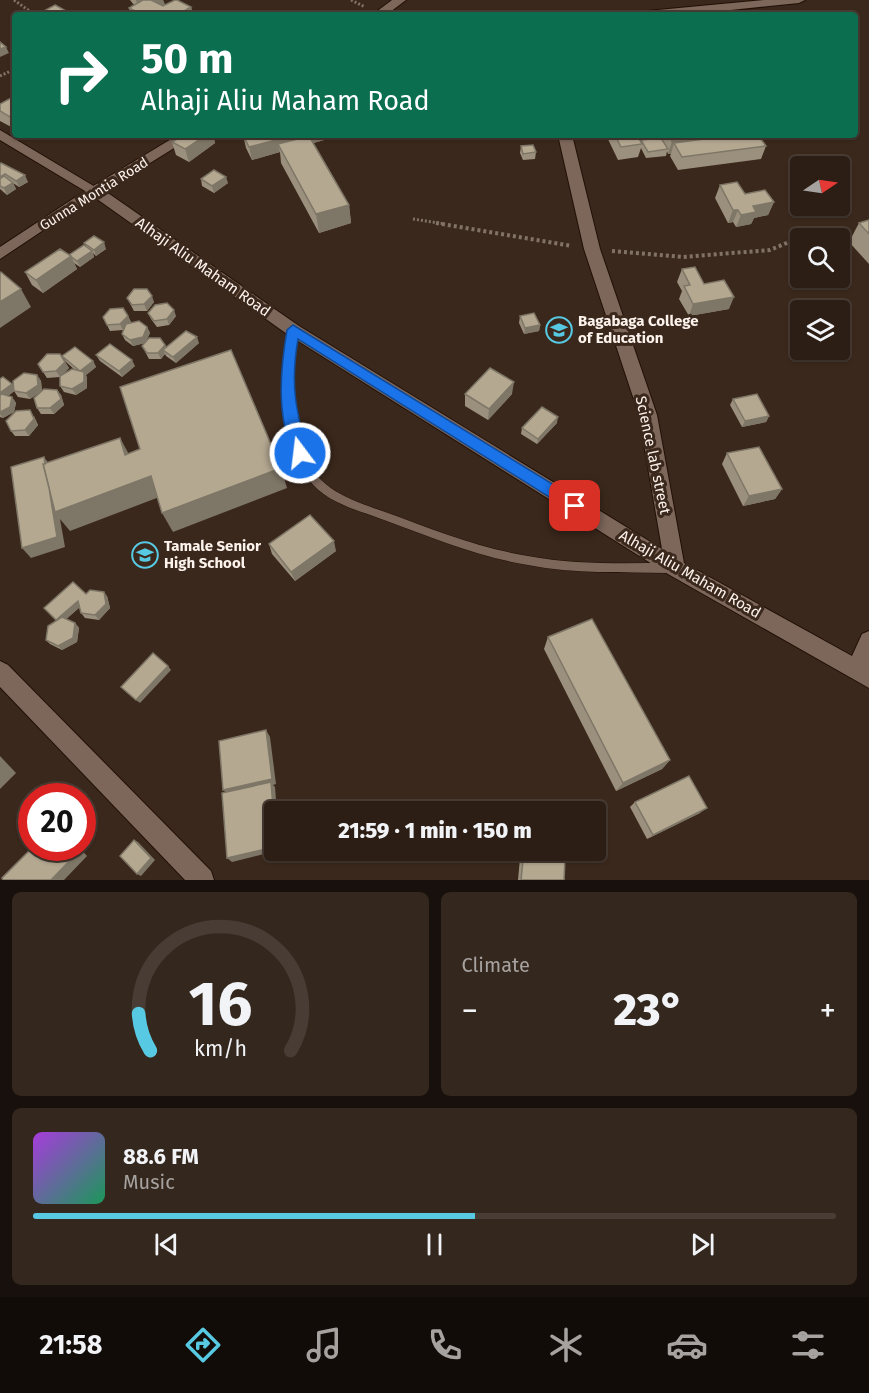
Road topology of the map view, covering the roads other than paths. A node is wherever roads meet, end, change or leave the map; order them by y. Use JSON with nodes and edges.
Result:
{"nodes":[{"id":1,"x":400,"y":0,"type":"edge"},
{"id":2,"x":799,"y":0,"type":"edge"},
{"id":3,"x":382,"y":12,"type":"edge"},
{"id":4,"x":677,"y":12,"type":"edge"},
{"id":5,"x":0,"y":134,"type":"edge"},
{"id":6,"x":183,"y":138,"type":"edge"},
{"id":7,"x":566,"y":138,"type":"edge"},
{"id":8,"x":95,"y":191,"type":"junction"},
{"id":9,"x":0,"y":254,"type":"edge"},
{"id":10,"x":293,"y":330,"type":"junction"},
{"id":11,"x":675,"y":568,"type":"junction"},
{"id":12,"x":869,"y":640,"type":"edge"},
{"id":13,"x":0,"y":672,"type":"edge"},
{"id":14,"x":863,"y":673,"type":"edge"},
{"id":15,"x":202,"y":880,"type":"edge"}],
"edges":[{"from":1,"to":3,"type":"street"},
{"from":2,"to":4,"type":"street"},
{"from":5,"to":8,"type":"street","name":"Alhaji Aliu Maham Road"},
{"from":6,"to":8,"type":"street","name":"Gunna Montia Road"},
{"from":7,"to":11,"type":"street","name":"Science lab street"},
{"from":8,"to":9,"type":"street","name":"Gunna Montia Road"},
{"from":8,"to":10,"type":"street","name":"Alhaji Aliu Maham Road"},
{"from":10,"to":11,"type":"street","name":"Alhaji Aliu Maham Road"},
{"from":10,"to":11,"type":"lane"},
{"from":11,"to":14,"type":"street","name":"Alhaji Aliu Maham Road"},
{"from":12,"to":14,"type":"street"},
{"from":13,"to":15,"type":"street"}]}
